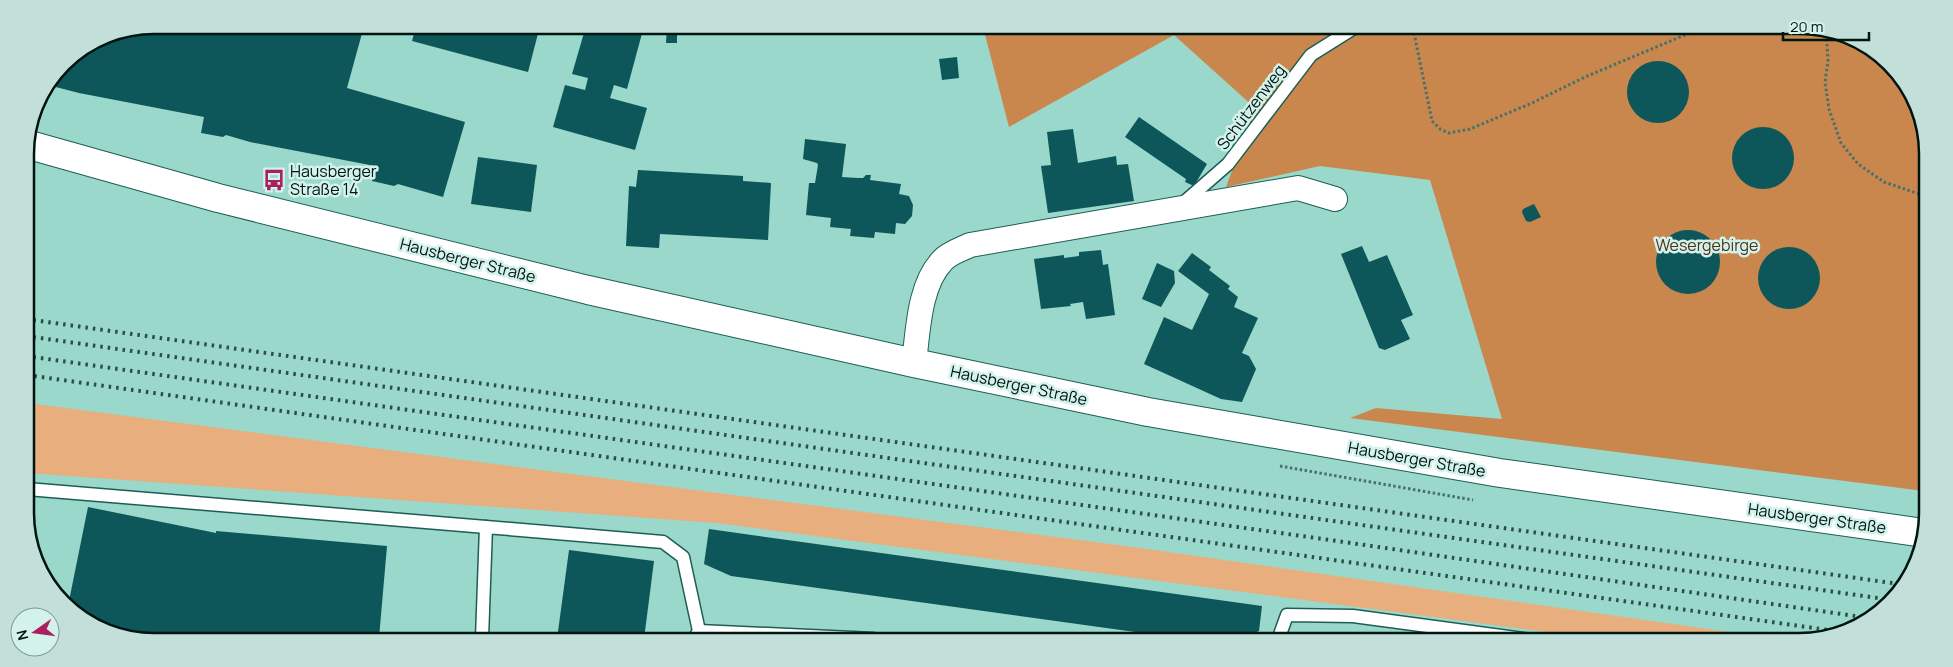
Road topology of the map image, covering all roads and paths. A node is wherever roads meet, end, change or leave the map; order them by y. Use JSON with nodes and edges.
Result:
{"nodes":[{"id":1,"x":1344,"y":34,"type":"edge"},
{"id":2,"x":1413,"y":34,"type":"edge"},
{"id":3,"x":1687,"y":34,"type":"edge"},
{"id":4,"x":1826,"y":37,"type":"edge"},
{"id":5,"x":34,"y":146,"type":"edge"},
{"id":6,"x":1919,"y":194,"type":"edge"},
{"id":7,"x":1335,"y":199,"type":"dead end"},
{"id":8,"x":1177,"y":210,"type":"junction"},
{"id":9,"x":914,"y":363,"type":"junction"},
{"id":10,"x":34,"y":490,"type":"edge"},
{"id":11,"x":486,"y":527,"type":"junction"},
{"id":12,"x":1917,"y":532,"type":"edge"},
{"id":13,"x":482,"y":633,"type":"edge"},
{"id":14,"x":697,"y":633,"type":"edge"},
{"id":15,"x":1281,"y":633,"type":"edge"},
{"id":16,"x":1479,"y":633,"type":"edge"}],
"edges":[{"from":1,"to":8,"type":"lane","name":"Schützenweg"},
{"from":2,"to":3,"type":"path"},
{"from":4,"to":6,"type":"path"},
{"from":5,"to":9,"type":"main road","name":"Hausberger Straße"},
{"from":7,"to":8,"type":"street"},
{"from":8,"to":9,"type":"street"},
{"from":9,"to":12,"type":"main road","name":"Hausberger Straße"},
{"from":10,"to":11,"type":"lane"},
{"from":11,"to":13,"type":"lane"},
{"from":11,"to":14,"type":"lane"},
{"from":15,"to":16,"type":"lane"}]}
